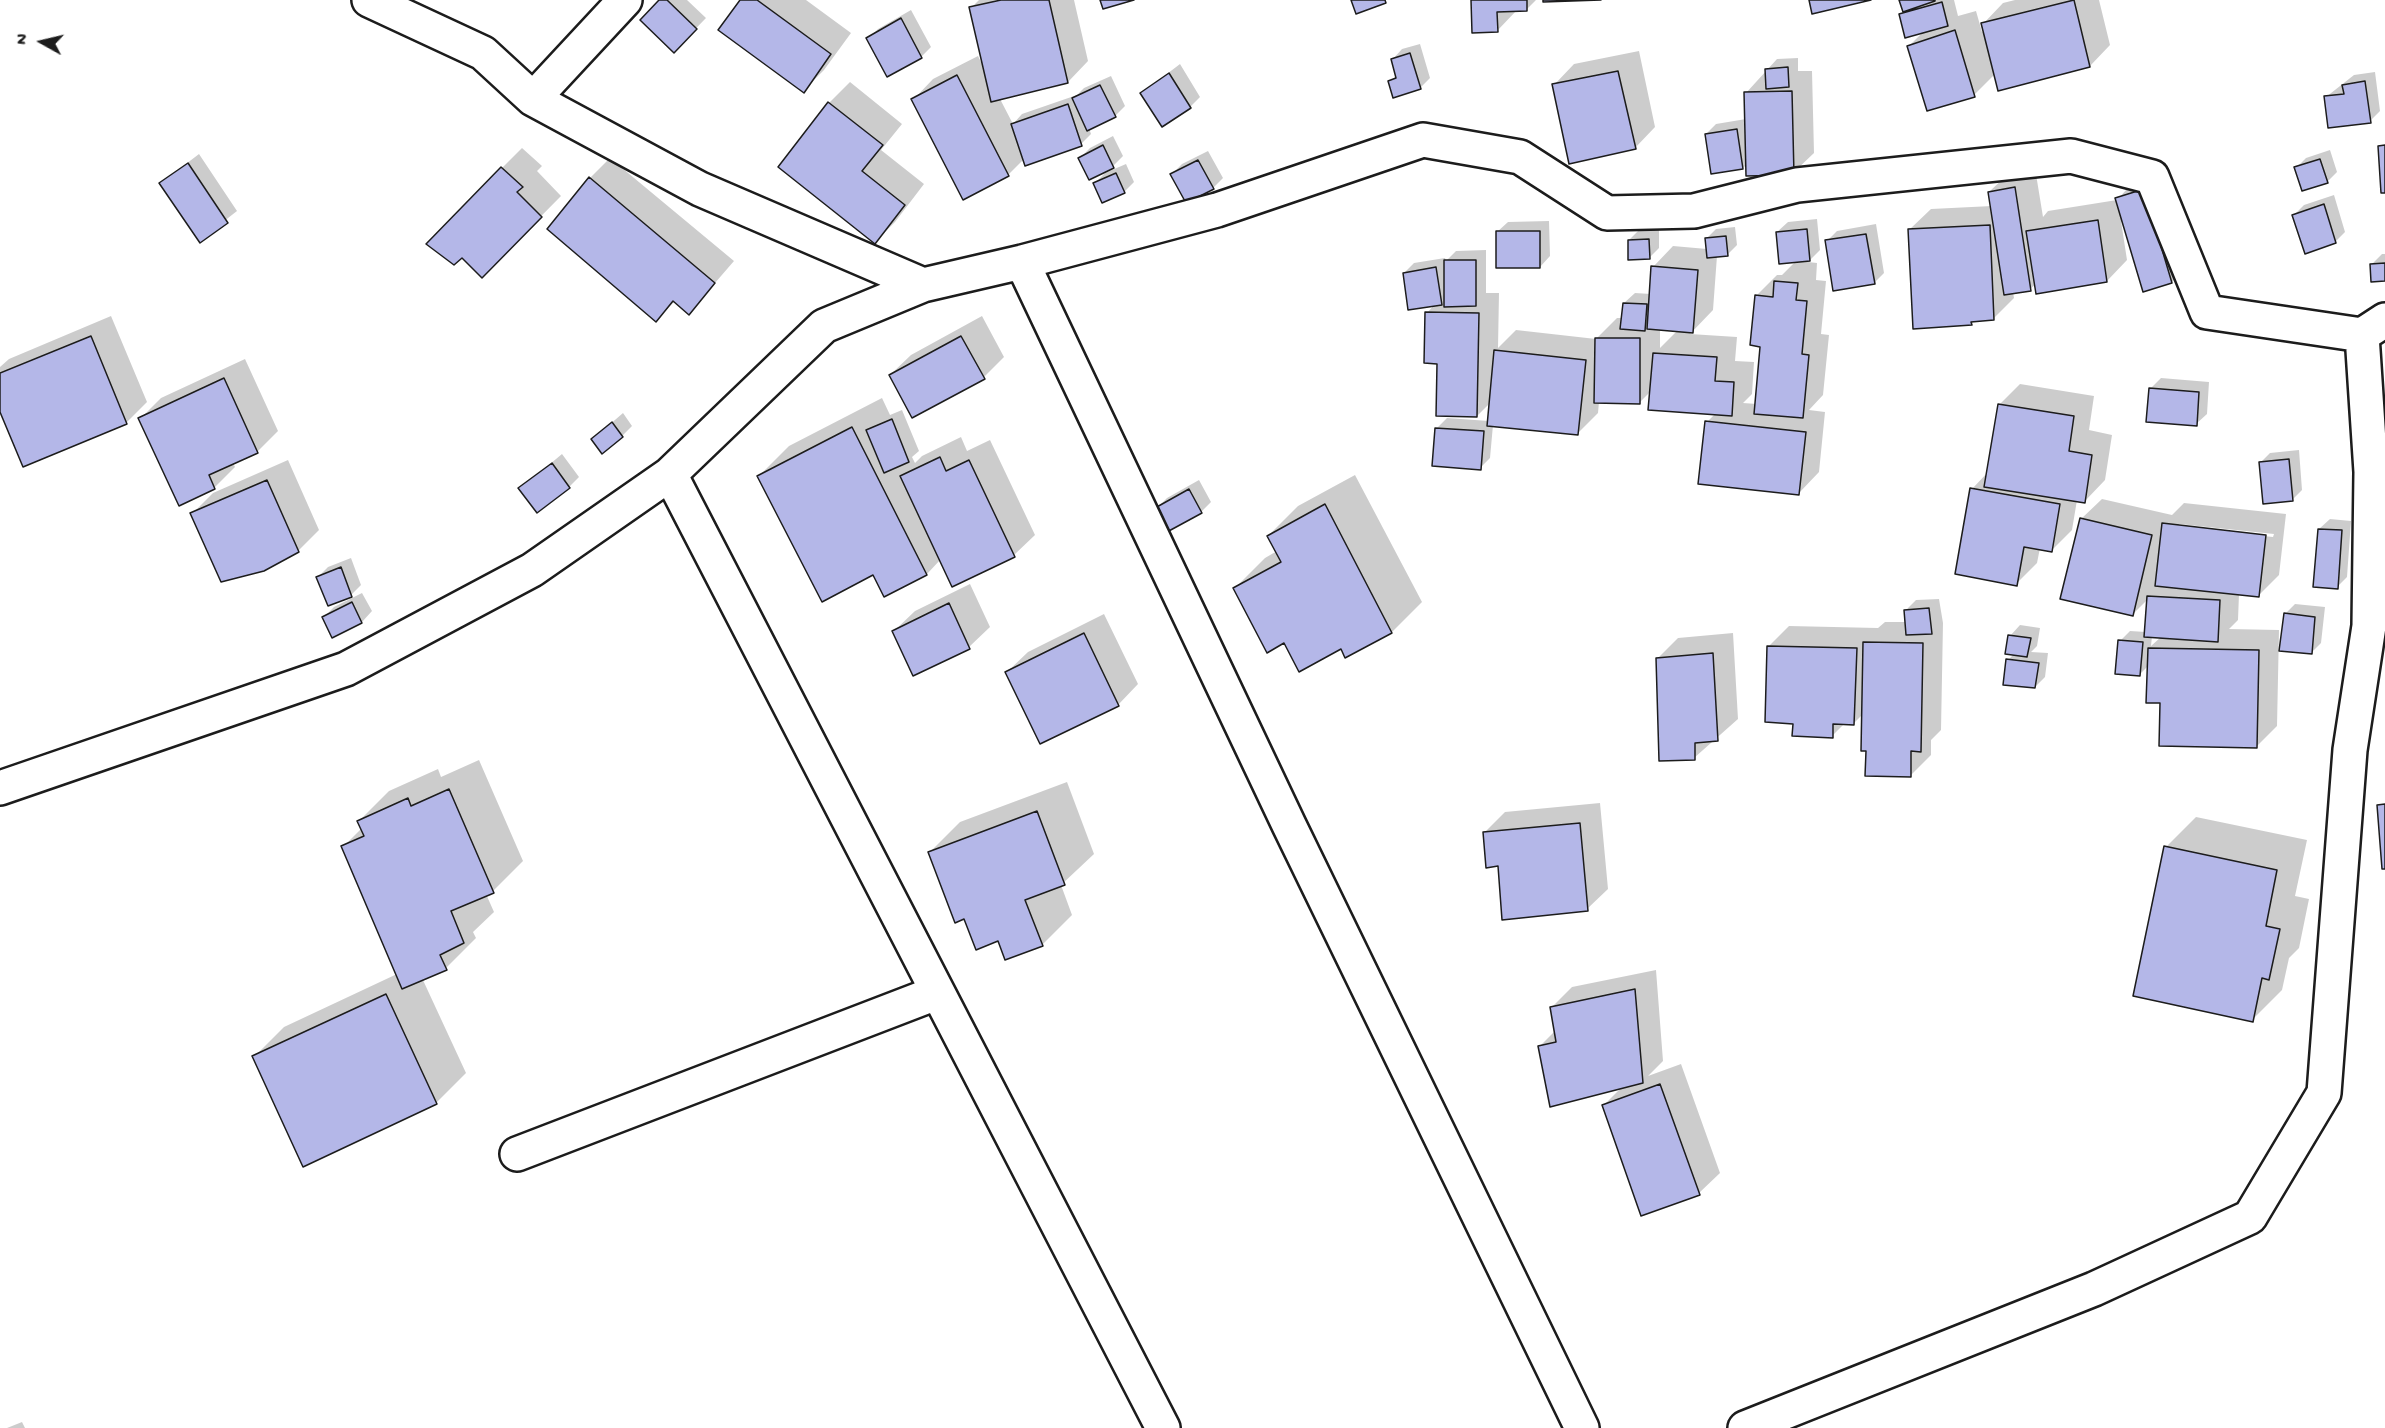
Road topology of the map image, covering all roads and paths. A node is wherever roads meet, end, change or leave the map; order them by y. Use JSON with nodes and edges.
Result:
{"nodes":[{"id":1,"x":369,"y":0,"type":"edge"},
{"id":2,"x":625,"y":0,"type":"edge"},
{"id":3,"x":534,"y":99,"type":"junction"},
{"id":4,"x":1022,"y":262,"type":"junction"},
{"id":5,"x":923,"y":285,"type":"junction"},
{"id":6,"x":2373,"y":328,"type":"edge"},
{"id":7,"x":670,"y":474,"type":"junction"},
{"id":8,"x":0,"y":788,"type":"edge"},
{"id":9,"x":936,"y":993,"type":"junction"},
{"id":10,"x":517,"y":1154,"type":"dead end"},
{"id":11,"x":1163,"y":1428,"type":"edge"},
{"id":12,"x":1582,"y":1428,"type":"edge"},
{"id":13,"x":1745,"y":1428,"type":"edge"}],
"edges":[{"from":1,"to":3,"type":"street"},
{"from":2,"to":3,"type":"street"},
{"from":3,"to":5,"type":"street"},
{"from":4,"to":5,"type":"street"},
{"from":4,"to":6,"type":"street"},
{"from":4,"to":12,"type":"street"},
{"from":5,"to":7,"type":"street"},
{"from":6,"to":13,"type":"street"},
{"from":7,"to":8,"type":"street"},
{"from":7,"to":9,"type":"street"},
{"from":9,"to":10,"type":"street"},
{"from":9,"to":11,"type":"street"}]}
